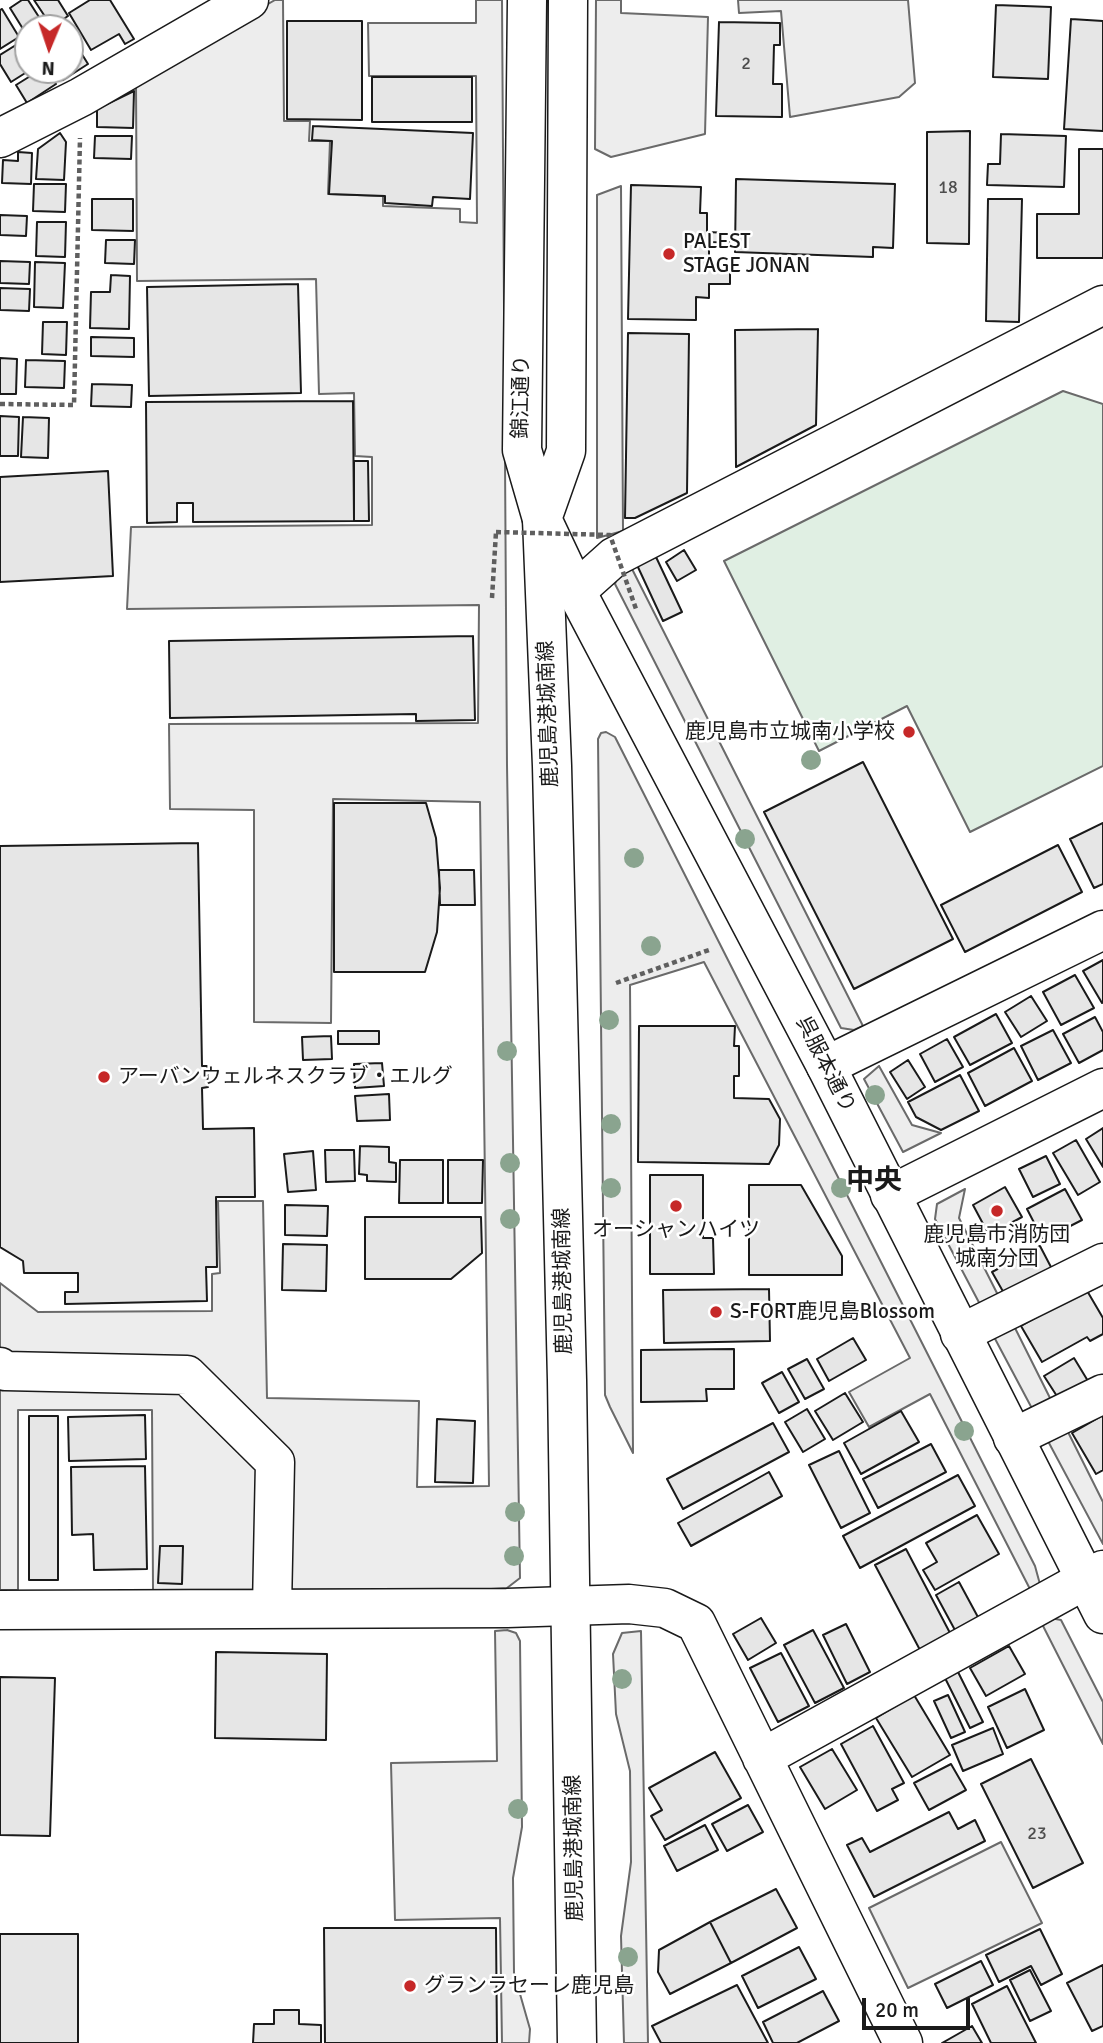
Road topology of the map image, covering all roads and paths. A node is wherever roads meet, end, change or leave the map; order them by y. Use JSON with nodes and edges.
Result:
{"nodes":[{"id":1,"x":249,"y":0,"type":"edge"},
{"id":2,"x":527,"y":0,"type":"edge"},
{"id":3,"x":568,"y":0,"type":"edge"},
{"id":4,"x":80,"y":97,"type":"junction"},
{"id":5,"x":0,"y":138,"type":"edge"},
{"id":6,"x":1103,"y":305,"type":"edge"},
{"id":7,"x":0,"y":404,"type":"edge"},
{"id":8,"x":542,"y":519,"type":"junction"},
{"id":9,"x":576,"y":591,"type":"junction"},
{"id":10,"x":492,"y":598,"type":"dead end"},
{"id":11,"x":636,"y":609,"type":"dead end"},
{"id":12,"x":1103,"y":930,"type":"edge"},
{"id":13,"x":709,"y":950,"type":"dead end"},
{"id":14,"x":616,"y":983,"type":"dead end"},
{"id":15,"x":826,"y":1066,"type":"junction"},
{"id":16,"x":1103,"y":1088,"type":"edge"},
{"id":17,"x":890,"y":1195,"type":"junction"},
{"id":18,"x":1103,"y":1263,"type":"edge"},
{"id":19,"x":960,"y":1334,"type":"junction"},
{"id":20,"x":0,"y":1367,"type":"edge"},
{"id":21,"x":1103,"y":1394,"type":"edge"},
{"id":22,"x":1013,"y":1438,"type":"junction"},
{"id":23,"x":1094,"y":1575,"type":"edge"},
{"id":24,"x":272,"y":1607,"type":"junction"},
{"id":25,"x":572,"y":1607,"type":"junction"},
{"id":26,"x":0,"y":1611,"type":"edge"},
{"id":27,"x":1103,"y":1614,"type":"edge"},
{"id":28,"x":762,"y":1758,"type":"junction"},
{"id":29,"x":577,"y":2043,"type":"edge"},
{"id":30,"x":903,"y":2043,"type":"edge"}],
"edges":[{"from":1,"to":4,"type":"main road"},
{"from":2,"to":8,"type":"main road","name":"錦江通り"},
{"from":3,"to":8,"type":"main road","name":"錦江通り"},
{"from":4,"to":5,"type":"main road"},
{"from":4,"to":7,"type":"path"},
{"from":6,"to":9,"type":"main road"},
{"from":8,"to":9,"type":"main road","name":"呉服本通り"},
{"from":8,"to":25,"type":"main road","name":"鹿児島港城南線"},
{"from":9,"to":15,"type":"main road","name":"呉服本通り"},
{"from":10,"to":11,"type":"path","bridge":true},
{"from":12,"to":15,"type":"main road"},
{"from":13,"to":14,"type":"path"},
{"from":15,"to":17,"type":"main road","name":"呉服本通り"},
{"from":16,"to":17,"type":"main road"},
{"from":17,"to":19,"type":"main road","name":"呉服本通り"},
{"from":18,"to":19,"type":"main road"},
{"from":19,"to":22,"type":"main road","name":"呉服本通り"},
{"from":20,"to":24,"type":"main road"},
{"from":21,"to":22,"type":"main road"},
{"from":22,"to":23,"type":"main road","name":"呉服本通り"},
{"from":23,"to":27,"type":"main road","name":"呉服本通り"},
{"from":23,"to":28,"type":"main road"},
{"from":24,"to":25,"type":"main road"},
{"from":24,"to":26,"type":"main road"},
{"from":25,"to":28,"type":"main road"},
{"from":25,"to":29,"type":"main road","name":"鹿児島港城南線"},
{"from":28,"to":30,"type":"main road"}]}
